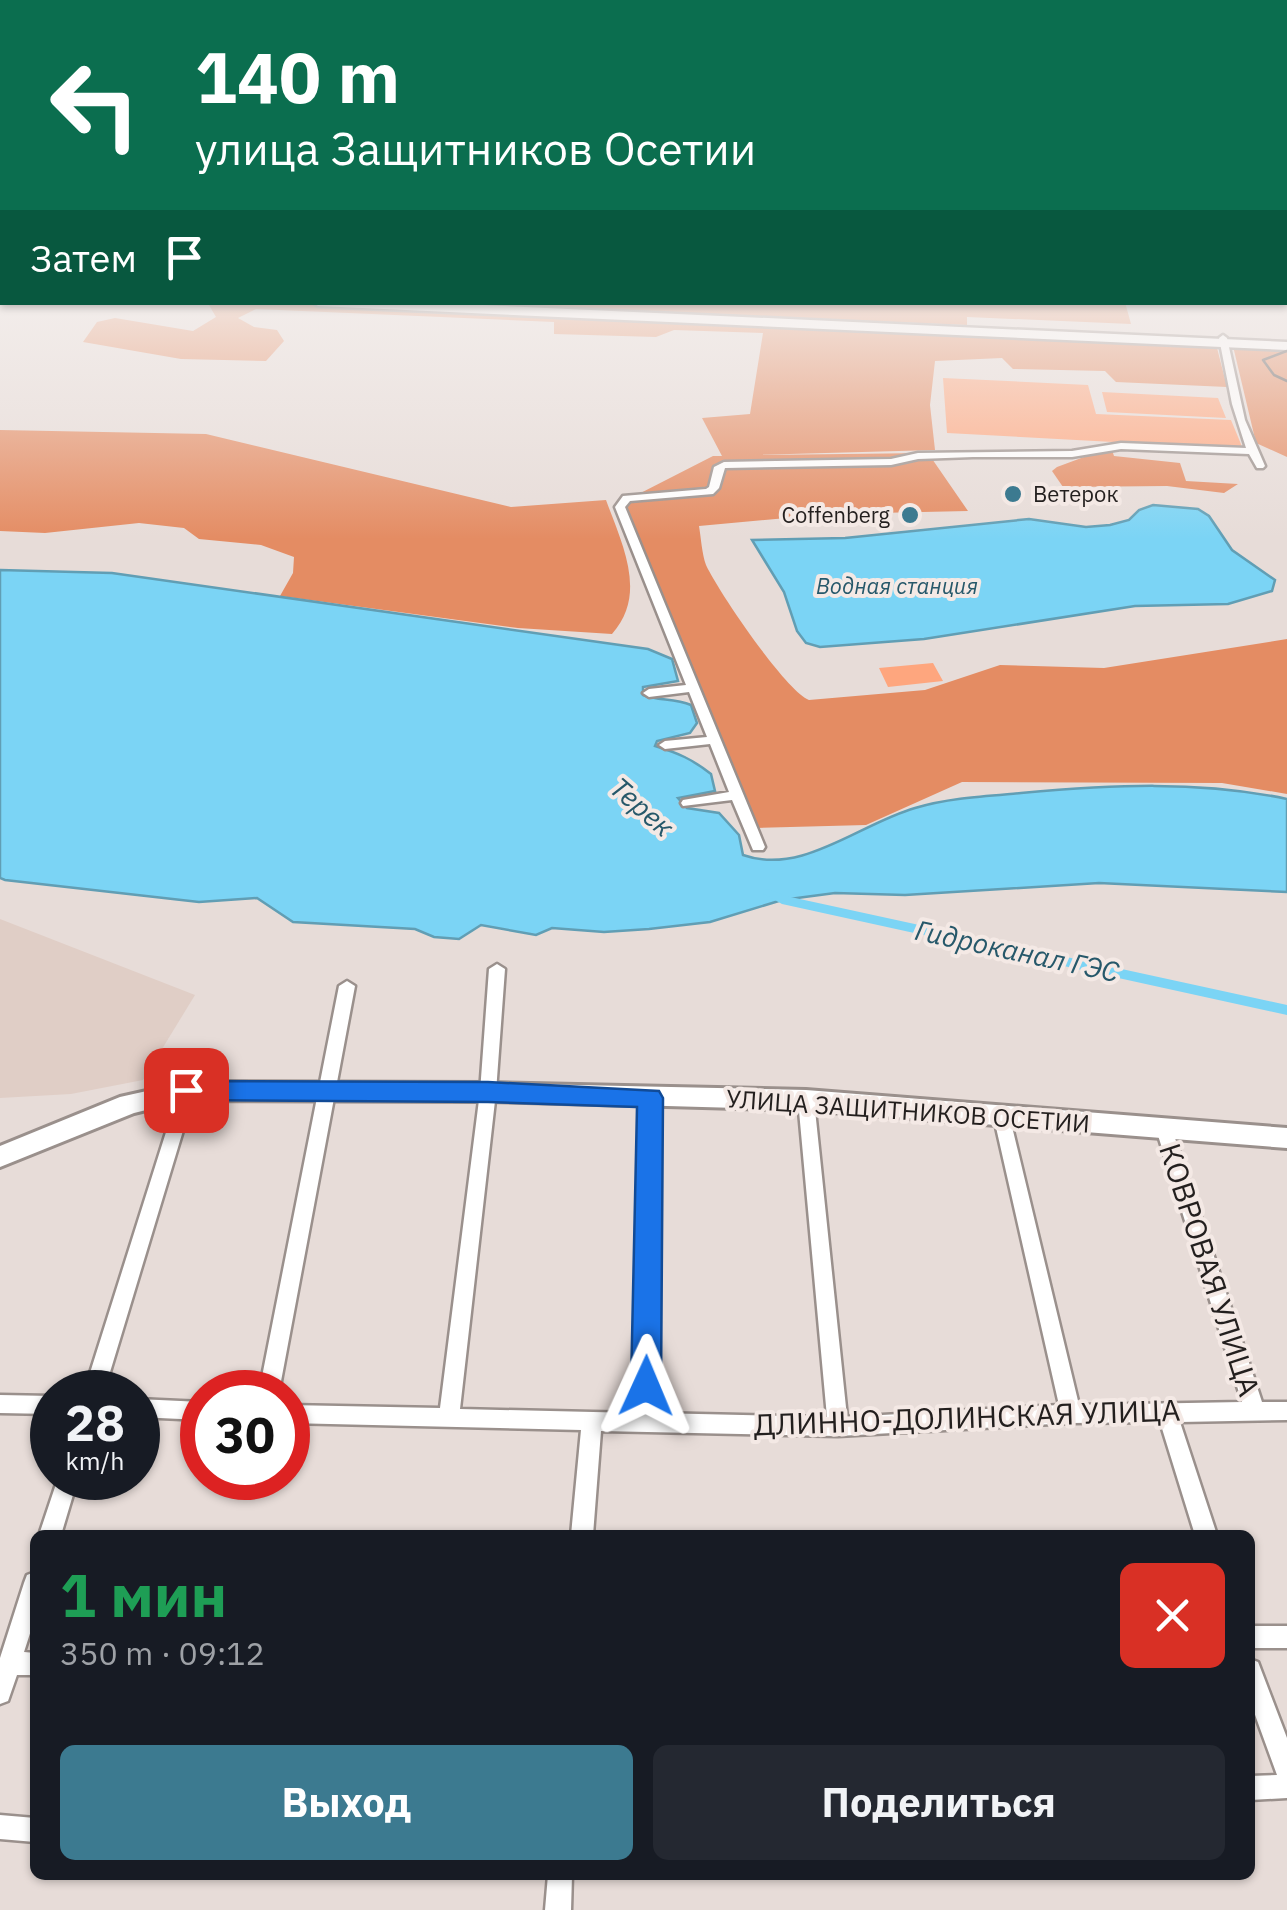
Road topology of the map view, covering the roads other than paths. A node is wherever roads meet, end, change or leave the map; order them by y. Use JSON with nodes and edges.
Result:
{"nodes":[{"id":1,"x":1229,"y":360,"type":"edge"},
{"id":2,"x":1251,"y":451,"type":"junction"},
{"id":3,"x":1260,"y":466,"type":"dead end"},
{"id":4,"x":694,"y":688,"type":"junction"},
{"id":5,"x":650,"y":694,"type":"dead end"},
{"id":6,"x":714,"y":740,"type":"junction"},
{"id":7,"x":665,"y":745,"type":"dead end"},
{"id":8,"x":737,"y":796,"type":"junction"},
{"id":9,"x":688,"y":803,"type":"dead end"},
{"id":10,"x":758,"y":848,"type":"dead end"},
{"id":11,"x":497,"y":969,"type":"dead end"},
{"id":12,"x":347,"y":986,"type":"dead end"},
{"id":13,"x":186,"y":1090,"type":"junction"},
{"id":14,"x":326,"y":1091,"type":"junction"},
{"id":15,"x":488,"y":1092,"type":"junction"},
{"id":16,"x":650,"y":1098,"type":"junction"},
{"id":17,"x":806,"y":1100,"type":"junction"},
{"id":18,"x":1000,"y":1114,"type":"junction"},
{"id":19,"x":1164,"y":1129,"type":"junction"},
{"id":20,"x":1287,"y":1138,"type":"edge"},
{"id":21,"x":0,"y":1156,"type":"edge"},
{"id":22,"x":101,"y":1370,"type":"edge"},
{"id":23,"x":273,"y":1370,"type":"edge"},
{"id":24,"x":0,"y":1404,"type":"edge"},
{"id":25,"x":30,"y":1405,"type":"edge"},
{"id":26,"x":1287,"y":1411,"type":"edge"},
{"id":27,"x":1167,"y":1412,"type":"junction"},
{"id":28,"x":1255,"y":1412,"type":"junction"},
{"id":29,"x":1071,"y":1414,"type":"junction"},
{"id":30,"x":310,"y":1415,"type":"edge"},
{"id":31,"x":449,"y":1418,"type":"junction"},
{"id":32,"x":592,"y":1420,"type":"junction"},
{"id":33,"x":646,"y":1422,"type":"junction"},
{"id":34,"x":838,"y":1427,"type":"junction"},
{"id":35,"x":61,"y":1500,"type":"edge"},
{"id":36,"x":52,"y":1530,"type":"edge"},
{"id":37,"x":582,"y":1530,"type":"edge"},
{"id":38,"x":1204,"y":1530,"type":"edge"},
{"id":39,"x":30,"y":1599,"type":"edge"},
{"id":40,"x":1255,"y":1637,"type":"edge"},
{"id":41,"x":1287,"y":1637,"type":"edge"},
{"id":42,"x":10,"y":1663,"type":"junction"},
{"id":43,"x":30,"y":1664,"type":"edge"},
{"id":44,"x":1255,"y":1684,"type":"edge"},
{"id":45,"x":0,"y":1693,"type":"edge"},
{"id":46,"x":1287,"y":1770,"type":"edge"},
{"id":47,"x":1287,"y":1786,"type":"edge"},
{"id":48,"x":1255,"y":1788,"type":"edge"},
{"id":49,"x":0,"y":1827,"type":"edge"},
{"id":50,"x":30,"y":1830,"type":"edge"},
{"id":51,"x":560,"y":1880,"type":"edge"},
{"id":52,"x":558,"y":1910,"type":"edge"}],
"edges":[{"from":1,"to":2,"type":"street"},
{"from":2,"to":3,"type":"street"},
{"from":2,"to":4,"type":"street"},
{"from":4,"to":5,"type":"street"},
{"from":4,"to":6,"type":"street"},
{"from":6,"to":7,"type":"street"},
{"from":6,"to":8,"type":"street"},
{"from":8,"to":9,"type":"street"},
{"from":8,"to":10,"type":"street"},
{"from":11,"to":15,"type":"street"},
{"from":12,"to":14,"type":"street"},
{"from":13,"to":14,"type":"street","name":"УЛИЦА ЗАЩИТНИКОВ ОСЕТИИ"},
{"from":13,"to":21,"type":"street","name":"УЛИЦА ЗАЩИТНИКОВ ОСЕТИИ"},
{"from":13,"to":22,"type":"street"},
{"from":14,"to":15,"type":"street","name":"УЛИЦА ЗАЩИТНИКОВ ОСЕТИИ"},
{"from":14,"to":23,"type":"street"},
{"from":15,"to":16,"type":"street","name":"УЛИЦА ЗАЩИТНИКОВ ОСЕТИИ"},
{"from":15,"to":31,"type":"street"},
{"from":16,"to":17,"type":"street","name":"УЛИЦА ЗАЩИТНИКОВ ОСЕТИИ"},
{"from":16,"to":33,"type":"street"},
{"from":17,"to":18,"type":"street","name":"УЛИЦА ЗАЩИТНИКОВ ОСЕТИИ"},
{"from":17,"to":34,"type":"street"},
{"from":18,"to":19,"type":"street","name":"УЛИЦА ЗАЩИТНИКОВ ОСЕТИИ"},
{"from":18,"to":29,"type":"street"},
{"from":19,"to":20,"type":"street","name":"УЛИЦА ЗАЩИТНИКОВ ОСЕТИИ"},
{"from":19,"to":28,"type":"street","name":"КОВРОВАЯ УЛИЦА"},
{"from":24,"to":25,"type":"street"},
{"from":26,"to":28,"type":"street","name":"ДЛИННО-ДОЛИНСКАЯ УЛИЦА"},
{"from":27,"to":28,"type":"street","name":"ДЛИННО-ДОЛИНСКАЯ УЛИЦА"},
{"from":27,"to":29,"type":"street","name":"ДЛИННО-ДОЛИНСКАЯ УЛИЦА"},
{"from":27,"to":38,"type":"street"},
{"from":29,"to":34,"type":"street","name":"ДЛИННО-ДОЛИНСКАЯ УЛИЦА"},
{"from":30,"to":31,"type":"street","name":"ДЛИННО-ДОЛИНСКАЯ УЛИЦА"},
{"from":31,"to":32,"type":"street","name":"ДЛИННО-ДОЛИНСКАЯ УЛИЦА"},
{"from":32,"to":33,"type":"street","name":"ДЛИННО-ДОЛИНСКАЯ УЛИЦА"},
{"from":32,"to":37,"type":"street"},
{"from":33,"to":34,"type":"street","name":"ДЛИННО-ДОЛИНСКАЯ УЛИЦА"},
{"from":35,"to":36,"type":"street"},
{"from":39,"to":42,"type":"street"},
{"from":40,"to":41,"type":"street"},
{"from":42,"to":43,"type":"street"},
{"from":42,"to":45,"type":"street"},
{"from":44,"to":46,"type":"street"},
{"from":47,"to":48,"type":"street"},
{"from":49,"to":50,"type":"street"},
{"from":51,"to":52,"type":"street"}]}
